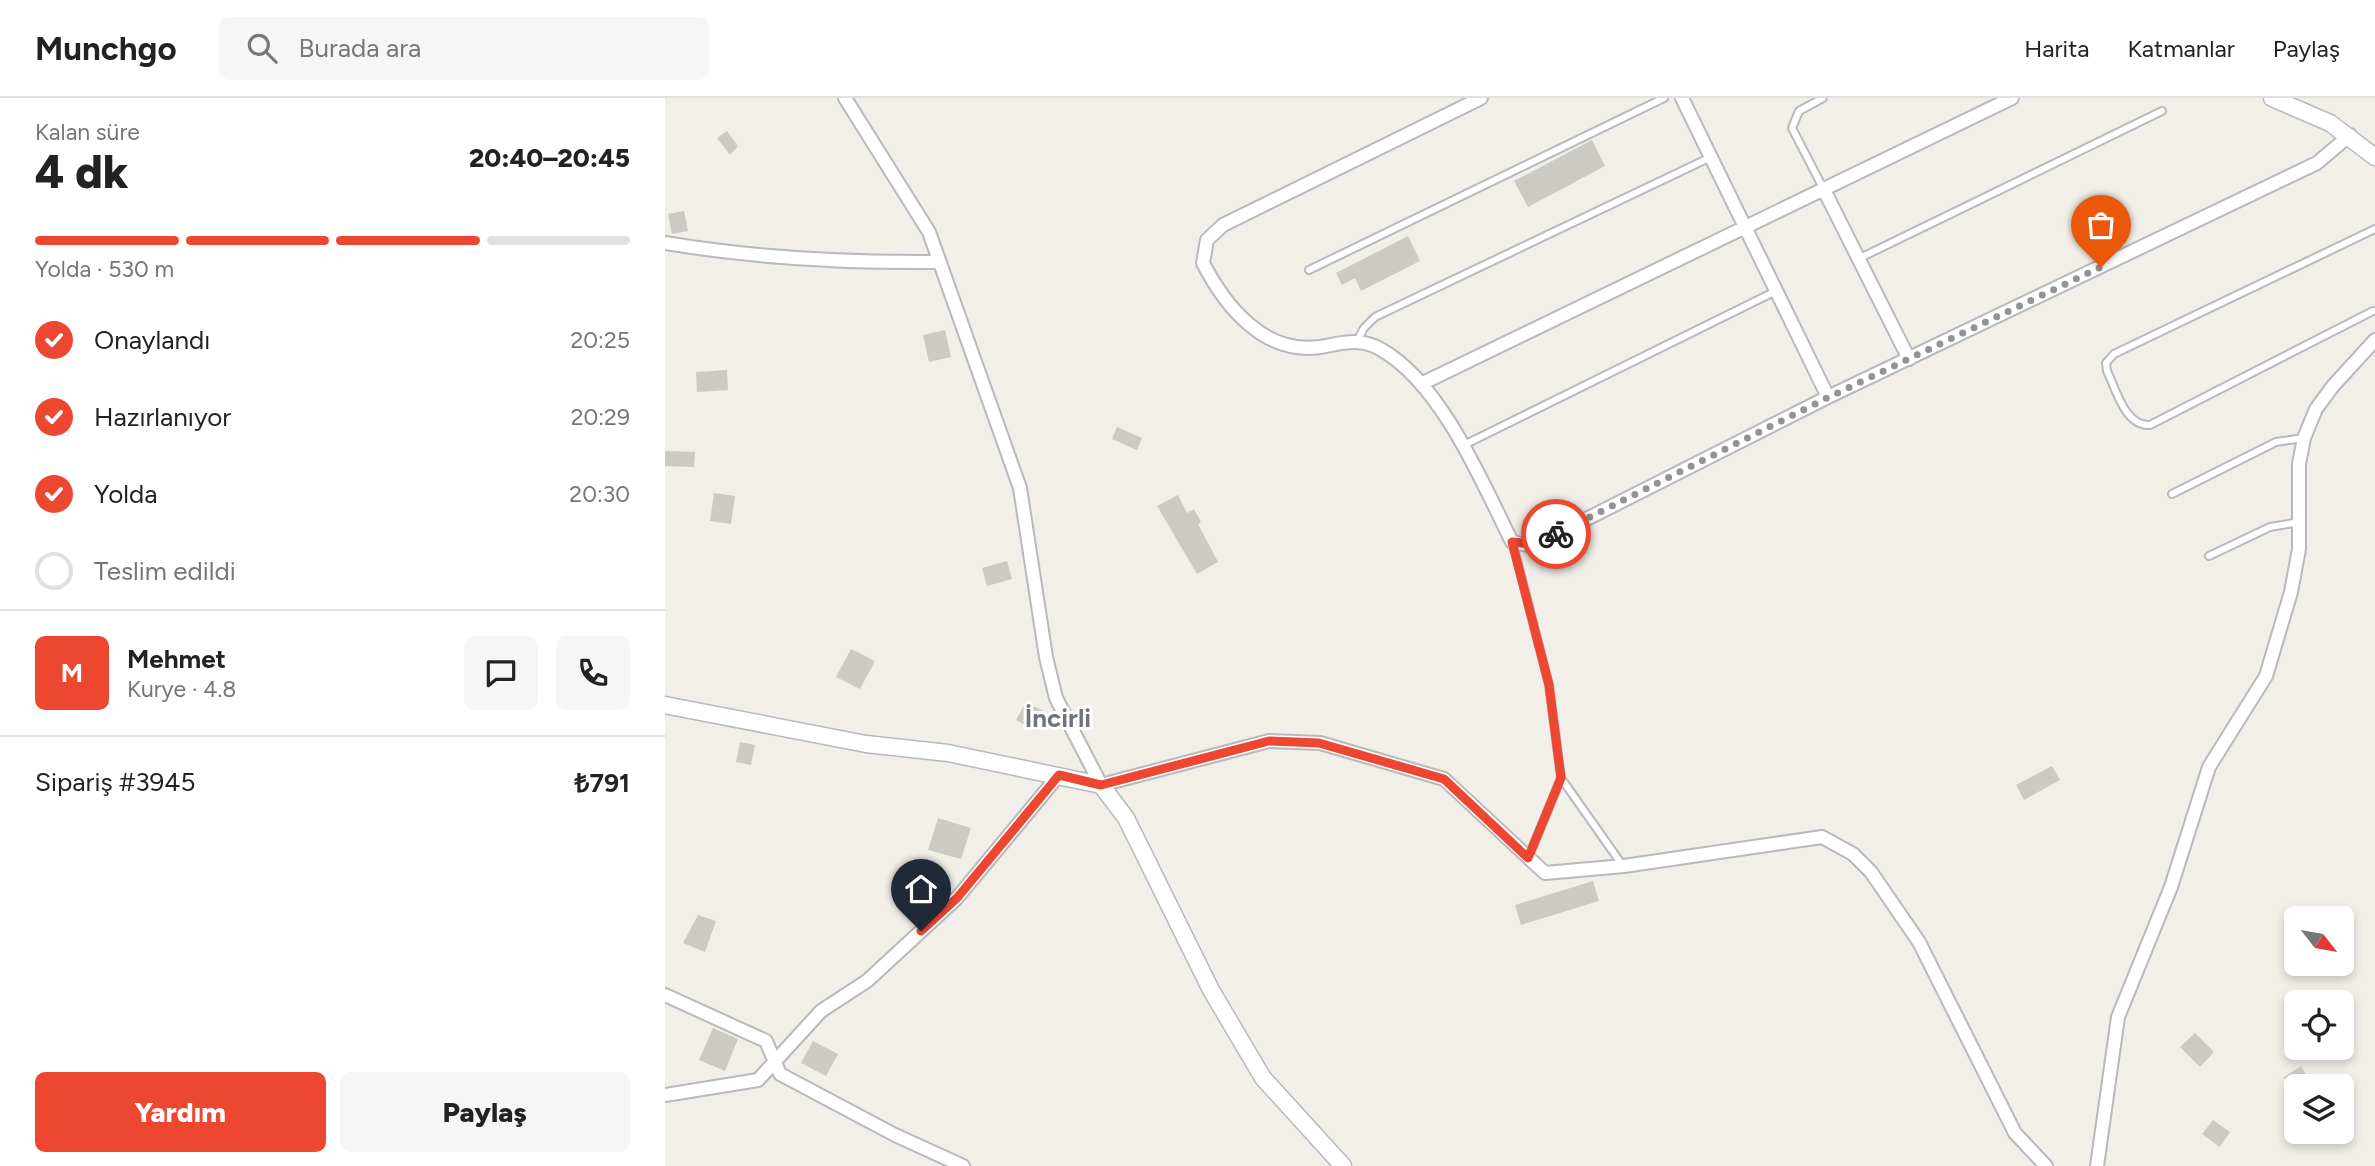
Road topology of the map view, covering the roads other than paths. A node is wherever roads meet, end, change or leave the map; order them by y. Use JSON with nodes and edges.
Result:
{"nodes":[{"id":1,"x":845,"y":98,"type":"edge"},
{"id":2,"x":1481,"y":98,"type":"edge"},
{"id":3,"x":1664,"y":98,"type":"edge"},
{"id":4,"x":1682,"y":98,"type":"edge"},
{"id":5,"x":1823,"y":98,"type":"edge"},
{"id":6,"x":2012,"y":98,"type":"edge"},
{"id":7,"x":2272,"y":98,"type":"edge"},
{"id":8,"x":2162,"y":111,"type":"dead end"},
{"id":9,"x":2350,"y":135,"type":"junction"},
{"id":10,"x":1711,"y":156,"type":"junction"},
{"id":11,"x":2375,"y":157,"type":"edge"},
{"id":12,"x":1823,"y":188,"type":"junction"},
{"id":13,"x":1744,"y":225,"type":"junction"},
{"id":14,"x":2375,"y":229,"type":"edge"},
{"id":15,"x":665,"y":243,"type":"edge"},
{"id":16,"x":1858,"y":259,"type":"junction"},
{"id":17,"x":939,"y":262,"type":"junction"},
{"id":18,"x":1309,"y":270,"type":"dead end"},
{"id":19,"x":1777,"y":291,"type":"junction"},
{"id":20,"x":2373,"y":311,"type":"dead end"},
{"id":21,"x":2375,"y":340,"type":"edge"},
{"id":22,"x":1357,"y":341,"type":"junction"},
{"id":23,"x":1909,"y":359,"type":"junction"},
{"id":24,"x":1420,"y":384,"type":"junction"},
{"id":25,"x":1829,"y":397,"type":"junction"},
{"id":26,"x":2304,"y":438,"type":"junction"},
{"id":27,"x":1464,"y":444,"type":"junction"},
{"id":28,"x":2172,"y":494,"type":"dead end"},
{"id":29,"x":2300,"y":522,"type":"junction"},
{"id":30,"x":1512,"y":542,"type":"junction"},
{"id":31,"x":2209,"y":556,"type":"dead end"},
{"id":32,"x":665,"y":705,"type":"edge"},
{"id":33,"x":1059,"y":775,"type":"junction"},
{"id":34,"x":1561,"y":778,"type":"junction"},
{"id":35,"x":1101,"y":785,"type":"junction"},
{"id":36,"x":1528,"y":858,"type":"junction"},
{"id":37,"x":1624,"y":866,"type":"junction"},
{"id":38,"x":665,"y":995,"type":"edge"},
{"id":39,"x":776,"y":1060,"type":"junction"},
{"id":40,"x":665,"y":1095,"type":"edge"},
{"id":41,"x":964,"y":1166,"type":"edge"},
{"id":42,"x":1343,"y":1166,"type":"edge"},
{"id":43,"x":2046,"y":1166,"type":"edge"},
{"id":44,"x":2097,"y":1166,"type":"edge"}],
"edges":[{"from":1,"to":17,"type":"street"},
{"from":2,"to":22,"type":"street"},
{"from":3,"to":18,"type":"lane"},
{"from":4,"to":10,"type":"street"},
{"from":5,"to":12,"type":"lane"},
{"from":6,"to":12,"type":"street"},
{"from":7,"to":9,"type":"street"},
{"from":8,"to":16,"type":"lane"},
{"from":9,"to":11,"type":"street"},
{"from":9,"to":23,"type":"street"},
{"from":10,"to":13,"type":"street"},
{"from":10,"to":22,"type":"lane"},
{"from":12,"to":13,"type":"street"},
{"from":12,"to":16,"type":"street"},
{"from":13,"to":19,"type":"street"},
{"from":13,"to":24,"type":"street"},
{"from":14,"to":20,"type":"lane"},
{"from":15,"to":17,"type":"street"},
{"from":16,"to":23,"type":"street"},
{"from":17,"to":35,"type":"street"},
{"from":19,"to":25,"type":"street"},
{"from":19,"to":27,"type":"lane"},
{"from":21,"to":26,"type":"street"},
{"from":22,"to":24,"type":"street"},
{"from":23,"to":25,"type":"street"},
{"from":24,"to":27,"type":"street"},
{"from":25,"to":30,"type":"street"},
{"from":26,"to":28,"type":"lane"},
{"from":26,"to":29,"type":"street"},
{"from":27,"to":30,"type":"street"},
{"from":29,"to":31,"type":"lane"},
{"from":29,"to":44,"type":"street"},
{"from":30,"to":34,"type":"lane"},
{"from":32,"to":33,"type":"street"},
{"from":33,"to":35,"type":"street"},
{"from":33,"to":39,"type":"street"},
{"from":34,"to":36,"type":"lane"},
{"from":34,"to":37,"type":"lane"},
{"from":35,"to":36,"type":"street"},
{"from":35,"to":42,"type":"street"},
{"from":36,"to":37,"type":"street"},
{"from":37,"to":43,"type":"street"},
{"from":38,"to":39,"type":"street"},
{"from":39,"to":40,"type":"street"},
{"from":39,"to":41,"type":"street"}]}
